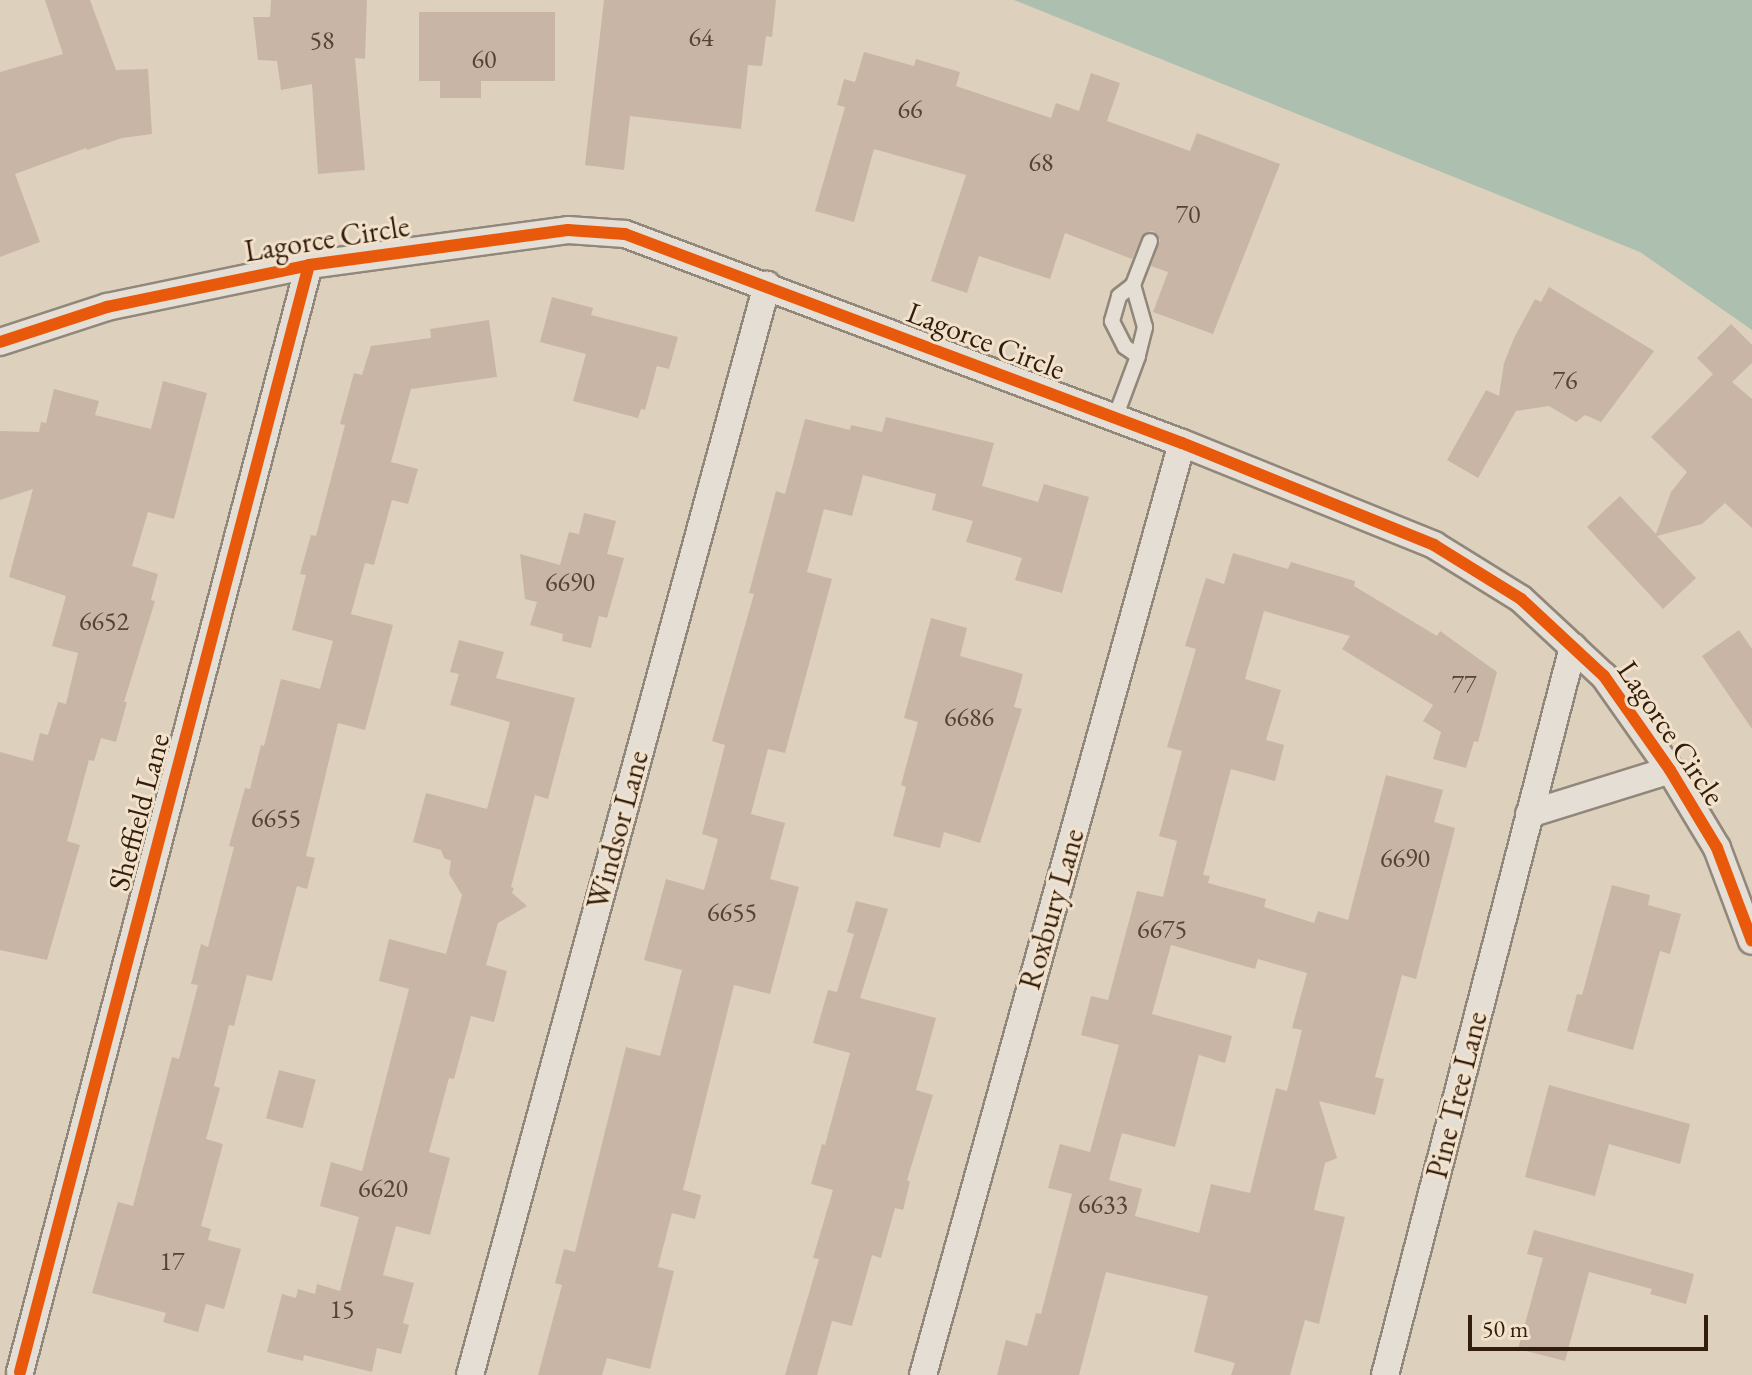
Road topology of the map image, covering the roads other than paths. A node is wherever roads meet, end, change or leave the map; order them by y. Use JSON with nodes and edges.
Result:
{"nodes":[{"id":1,"x":1150,"y":241,"type":"dead end"},
{"id":2,"x":309,"y":265,"type":"junction"},
{"id":3,"x":767,"y":285,"type":"junction"},
{"id":4,"x":1133,"y":285,"type":"junction"},
{"id":5,"x":0,"y":342,"type":"edge"},
{"id":6,"x":1138,"y":356,"type":"junction"},
{"id":7,"x":1115,"y":418,"type":"junction"},
{"id":8,"x":1182,"y":443,"type":"junction"},
{"id":9,"x":1573,"y":647,"type":"junction"},
{"id":10,"x":1670,"y":770,"type":"junction"},
{"id":11,"x":1529,"y":814,"type":"junction"},
{"id":12,"x":1752,"y":941,"type":"edge"},
{"id":13,"x":17,"y":1371,"type":"edge"},
{"id":14,"x":470,"y":1375,"type":"edge"},
{"id":15,"x":923,"y":1375,"type":"edge"},
{"id":16,"x":1385,"y":1375,"type":"edge"}],
"edges":[{"from":1,"to":4,"type":"lane"},
{"from":2,"to":3,"type":"street","name":"Lagorce Circle"},
{"from":2,"to":5,"type":"street","name":"Lagorce Circle"},
{"from":2,"to":13,"type":"street","name":"Sheffield Lane"},
{"from":3,"to":7,"type":"street","name":"Lagorce Circle"},
{"from":3,"to":14,"type":"street","name":"Windsor Lane"},
{"from":4,"to":6,"type":"lane"},
{"from":4,"to":6,"type":"lane"},
{"from":6,"to":7,"type":"lane"},
{"from":7,"to":8,"type":"street","name":"Lagorce Circle"},
{"from":8,"to":9,"type":"street","name":"Lagorce Circle"},
{"from":8,"to":15,"type":"street","name":"Roxbury Lane"},
{"from":9,"to":10,"type":"street","name":"Lagorce Circle"},
{"from":9,"to":11,"type":"street","name":"Pine Tree Lane"},
{"from":10,"to":11,"type":"street"},
{"from":10,"to":12,"type":"street","name":"Lagorce Circle"},
{"from":11,"to":16,"type":"street","name":"Pine Tree Lane"}]}
